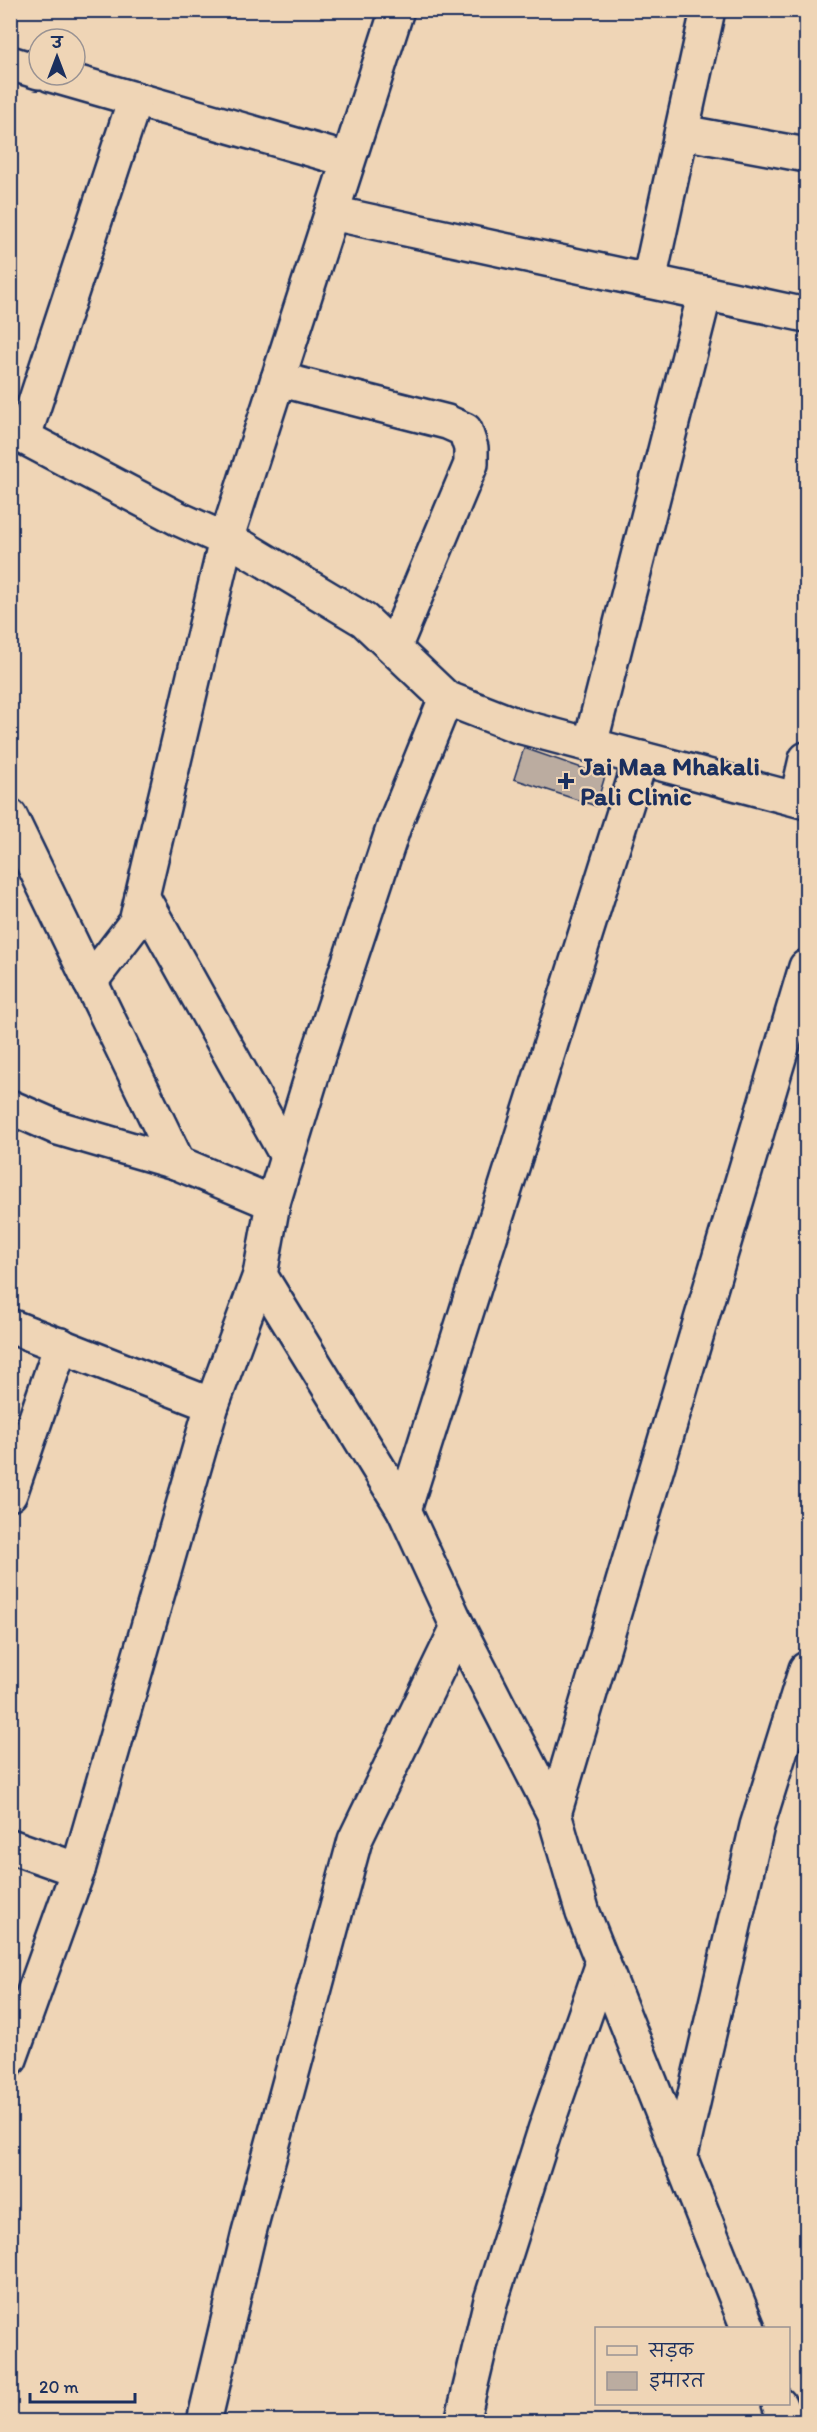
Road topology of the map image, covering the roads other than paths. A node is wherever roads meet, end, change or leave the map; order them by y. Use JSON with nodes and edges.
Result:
{"nodes":[{"id":1,"x":397,"y":10,"type":"edge"},
{"id":2,"x":708,"y":10,"type":"edge"},
{"id":3,"x":10,"y":63,"type":"edge"},
{"id":4,"x":27,"y":68,"type":"edge"},
{"id":5,"x":87,"y":85,"type":"edge"},
{"id":6,"x":135,"y":99,"type":"junction"},
{"id":7,"x":682,"y":132,"type":"junction"},
{"id":8,"x":807,"y":155,"type":"edge"},
{"id":9,"x":348,"y":160,"type":"junction"},
{"id":10,"x":332,"y":213,"type":"junction"},
{"id":11,"x":649,"y":281,"type":"junction"},
{"id":12,"x":705,"y":293,"type":"junction"},
{"id":13,"x":807,"y":315,"type":"edge"},
{"id":14,"x":278,"y":379,"type":"junction"},
{"id":15,"x":17,"y":433,"type":"edge"},
{"id":16,"x":226,"y":540,"type":"junction"},
{"id":17,"x":394,"y":648,"type":"junction"},
{"id":18,"x":446,"y":698,"type":"junction"},
{"id":19,"x":590,"y":745,"type":"junction"},
{"id":20,"x":641,"y":758,"type":"junction"},
{"id":21,"x":807,"y":759,"type":"edge"},
{"id":22,"x":802,"y":800,"type":"edge"},
{"id":23,"x":10,"y":816,"type":"edge"},
{"id":24,"x":142,"y":896,"type":"junction"},
{"id":25,"x":807,"y":967,"type":"edge"},
{"id":26,"x":90,"y":982,"type":"junction"},
{"id":27,"x":10,"y":1107,"type":"edge"},
{"id":28,"x":287,"y":1156,"type":"junction"},
{"id":29,"x":178,"y":1163,"type":"junction"},
{"id":30,"x":273,"y":1203,"type":"junction"},
{"id":31,"x":260,"y":1275,"type":"junction"},
{"id":32,"x":10,"y":1326,"type":"edge"},
{"id":33,"x":61,"y":1345,"type":"junction"},
{"id":34,"x":212,"y":1405,"type":"junction"},
{"id":35,"x":10,"y":1494,"type":"edge"},
{"id":36,"x":404,"y":1510,"type":"junction"},
{"id":37,"x":458,"y":1627,"type":"junction"},
{"id":38,"x":807,"y":1670,"type":"edge"},
{"id":39,"x":554,"y":1814,"type":"junction"},
{"id":40,"x":10,"y":1846,"type":"edge"},
{"id":41,"x":78,"y":1870,"type":"junction"},
{"id":42,"x":603,"y":1963,"type":"junction"},
{"id":43,"x":10,"y":2059,"type":"edge"},
{"id":44,"x":680,"y":2159,"type":"junction"},
{"id":45,"x":748,"y":2327,"type":"edge"},
{"id":46,"x":780,"y":2405,"type":"edge"},
{"id":47,"x":204,"y":2421,"type":"edge"},
{"id":48,"x":462,"y":2421,"type":"edge"},
{"id":49,"x":787,"y":2421,"type":"edge"}],
"edges":[{"from":1,"to":9,"type":"street"},
{"from":2,"to":7,"type":"street"},
{"from":3,"to":4,"type":"street"},
{"from":5,"to":6,"type":"street"},
{"from":6,"to":9,"type":"street"},
{"from":6,"to":15,"type":"street"},
{"from":7,"to":8,"type":"street"},
{"from":7,"to":11,"type":"street"},
{"from":9,"to":10,"type":"street"},
{"from":10,"to":11,"type":"street"},
{"from":10,"to":14,"type":"street"},
{"from":11,"to":12,"type":"street"},
{"from":12,"to":13,"type":"street"},
{"from":12,"to":19,"type":"street"},
{"from":14,"to":16,"type":"street"},
{"from":14,"to":17,"type":"street"},
{"from":15,"to":16,"type":"street"},
{"from":16,"to":17,"type":"street"},
{"from":16,"to":24,"type":"street"},
{"from":17,"to":18,"type":"street"},
{"from":18,"to":19,"type":"street"},
{"from":18,"to":28,"type":"street"},
{"from":19,"to":20,"type":"street"},
{"from":20,"to":22,"type":"street"},
{"from":20,"to":36,"type":"street"},
{"from":21,"to":22,"type":"street"},
{"from":23,"to":26,"type":"street"},
{"from":24,"to":26,"type":"street"},
{"from":24,"to":28,"type":"street"},
{"from":25,"to":39,"type":"street"},
{"from":26,"to":29,"type":"street"},
{"from":27,"to":29,"type":"street"},
{"from":28,"to":30,"type":"street"},
{"from":29,"to":30,"type":"street"},
{"from":30,"to":31,"type":"street"},
{"from":31,"to":34,"type":"street"},
{"from":31,"to":36,"type":"street"},
{"from":32,"to":33,"type":"street"},
{"from":33,"to":34,"type":"street"},
{"from":33,"to":35,"type":"street"},
{"from":34,"to":41,"type":"street"},
{"from":36,"to":37,"type":"street"},
{"from":37,"to":39,"type":"street"},
{"from":37,"to":47,"type":"street"},
{"from":38,"to":44,"type":"street"},
{"from":39,"to":42,"type":"street"},
{"from":40,"to":41,"type":"street"},
{"from":41,"to":43,"type":"street"},
{"from":42,"to":44,"type":"street"},
{"from":42,"to":48,"type":"street"},
{"from":44,"to":45,"type":"street"},
{"from":46,"to":49,"type":"street"}]}
